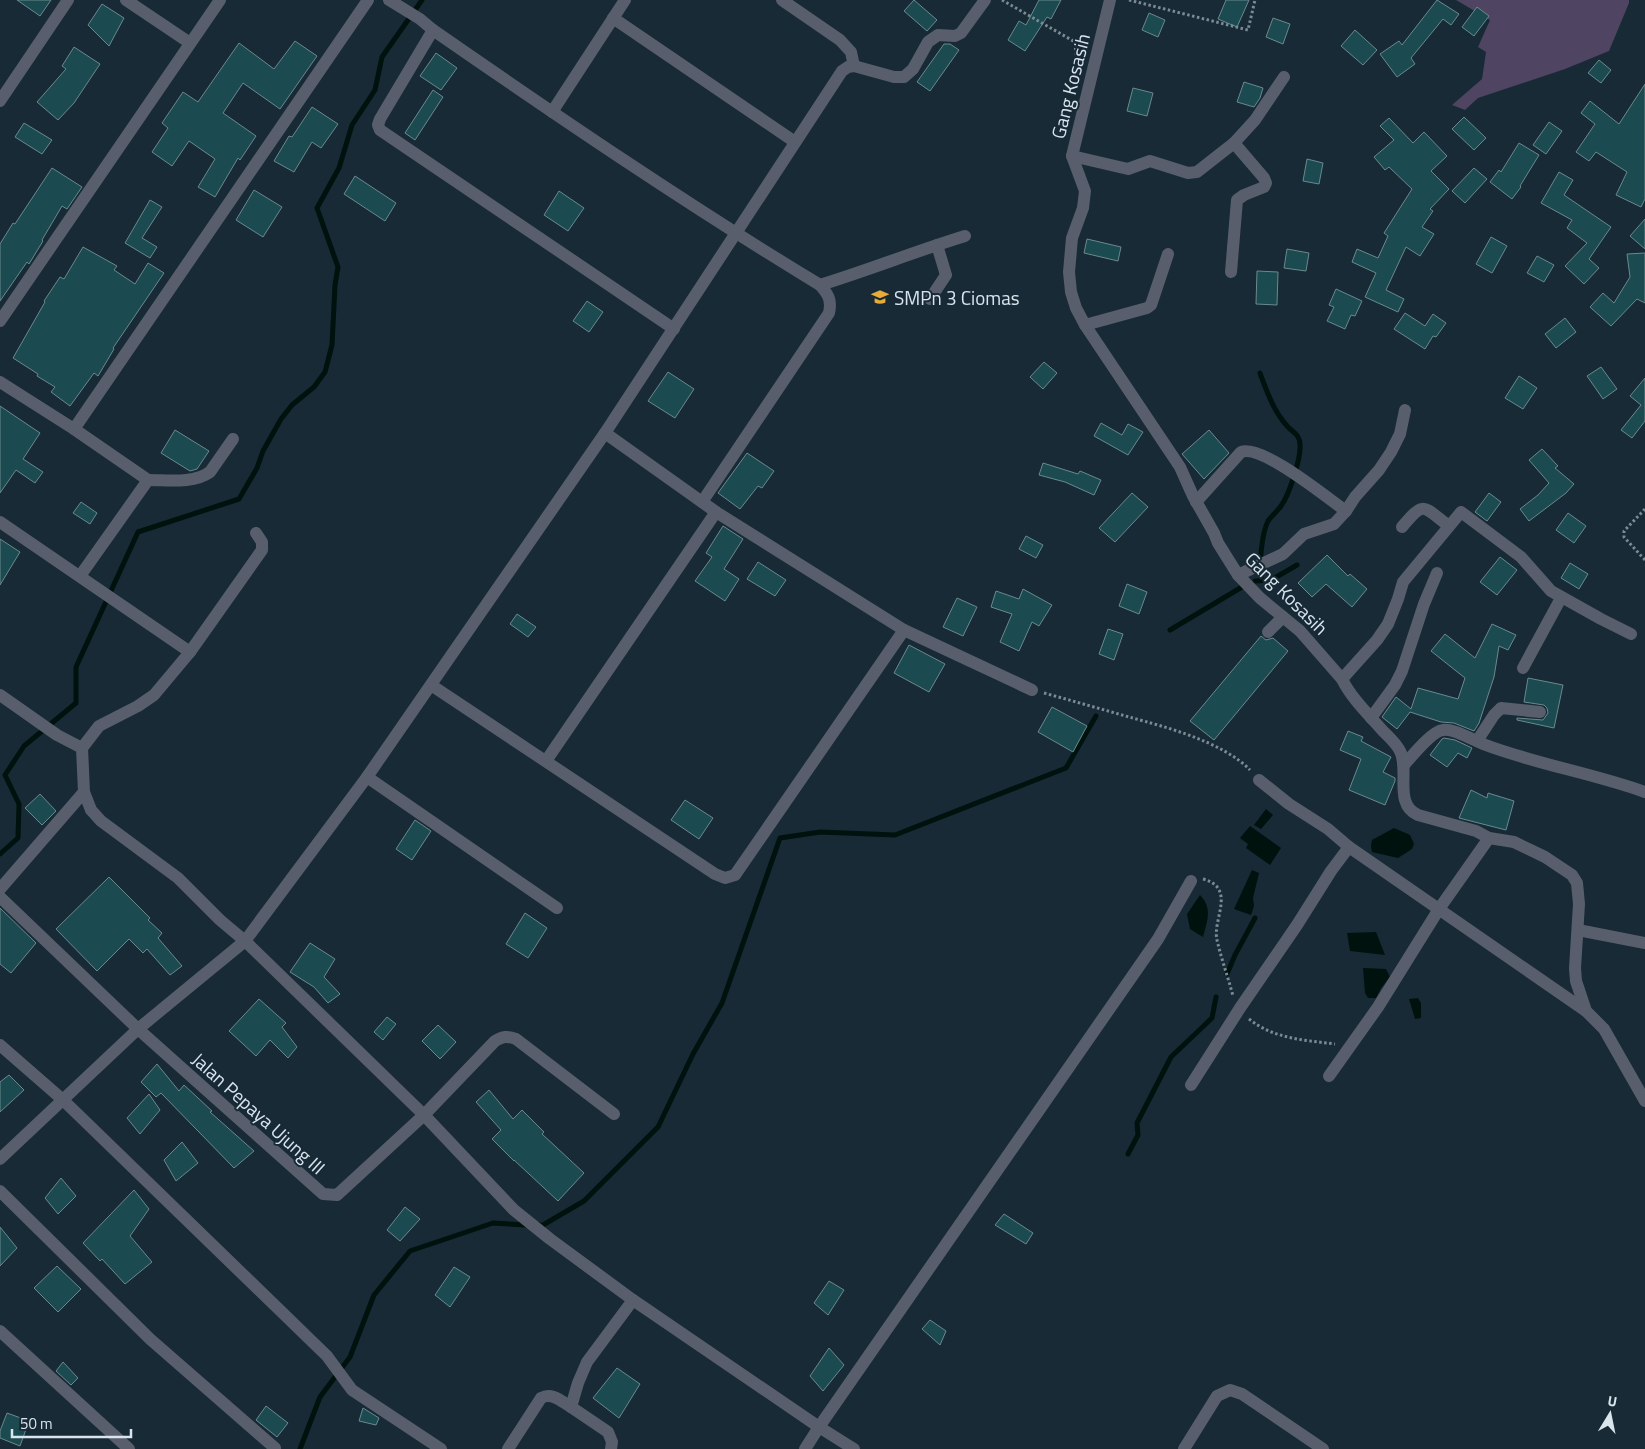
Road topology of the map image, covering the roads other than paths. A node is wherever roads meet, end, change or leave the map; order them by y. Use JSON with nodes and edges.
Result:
{"nodes":[{"id":1,"x":68,"y":0,"type":"edge"},
{"id":2,"x":126,"y":0,"type":"edge"},
{"id":3,"x":220,"y":0,"type":"edge"},
{"id":4,"x":368,"y":0,"type":"edge"},
{"id":5,"x":390,"y":0,"type":"edge"},
{"id":6,"x":625,"y":0,"type":"edge"},
{"id":7,"x":782,"y":0,"type":"edge"},
{"id":8,"x":985,"y":0,"type":"edge"},
{"id":9,"x":1110,"y":0,"type":"edge"},
{"id":10,"x":613,"y":18,"type":"junction"},
{"id":11,"x":433,"y":30,"type":"junction"},
{"id":12,"x":190,"y":43,"type":"junction"},
{"id":13,"x":854,"y":66,"type":"junction"},
{"id":14,"x":1284,"y":77,"type":"dead end"},
{"id":15,"x":0,"y":101,"type":"edge"},
{"id":16,"x":552,"y":112,"type":"junction"},
{"id":17,"x":795,"y":142,"type":"junction"},
{"id":18,"x":1234,"y":142,"type":"junction"},
{"id":19,"x":1072,"y":156,"type":"junction"},
{"id":20,"x":736,"y":234,"type":"junction"},
{"id":21,"x":965,"y":236,"type":"dead end"},
{"id":22,"x":937,"y":244,"type":"junction"},
{"id":23,"x":1168,"y":254,"type":"dead end"},
{"id":24,"x":1231,"y":272,"type":"dead end"},
{"id":25,"x":820,"y":285,"type":"junction"},
{"id":26,"x":930,"y":299,"type":"dead end"},
{"id":27,"x":0,"y":321,"type":"edge"},
{"id":28,"x":1085,"y":325,"type":"junction"},
{"id":29,"x":674,"y":329,"type":"junction"},
{"id":30,"x":0,"y":382,"type":"edge"},
{"id":31,"x":1406,"y":410,"type":"dead end"},
{"id":32,"x":74,"y":429,"type":"junction"},
{"id":33,"x":605,"y":433,"type":"junction"},
{"id":34,"x":233,"y":439,"type":"dead end"},
{"id":35,"x":148,"y":480,"type":"junction"},
{"id":36,"x":702,"y":502,"type":"junction"},
{"id":37,"x":1196,"y":502,"type":"junction"},
{"id":38,"x":1346,"y":511,"type":"junction"},
{"id":39,"x":716,"y":512,"type":"junction"},
{"id":40,"x":0,"y":522,"type":"edge"},
{"id":41,"x":1448,"y":526,"type":"junction"},
{"id":42,"x":1402,"y":527,"type":"dead end"},
{"id":43,"x":256,"y":533,"type":"dead end"},
{"id":44,"x":1437,"y":573,"type":"dead end"},
{"id":45,"x":1241,"y":574,"type":"junction"},
{"id":46,"x":80,"y":576,"type":"junction"},
{"id":47,"x":1561,"y":598,"type":"junction"},
{"id":48,"x":1283,"y":616,"type":"junction"},
{"id":49,"x":904,"y":630,"type":"junction"},
{"id":50,"x":1268,"y":632,"type":"dead end"},
{"id":51,"x":1631,"y":634,"type":"dead end"},
{"id":52,"x":190,"y":652,"type":"junction"},
{"id":53,"x":1523,"y":668,"type":"dead end"},
{"id":54,"x":1342,"y":679,"type":"junction"},
{"id":55,"x":431,"y":684,"type":"junction"},
{"id":56,"x":1032,"y":690,"type":"road end"},
{"id":57,"x":0,"y":695,"type":"edge"},
{"id":58,"x":1540,"y":712,"type":"dead end"},
{"id":59,"x":1371,"y":718,"type":"junction"},
{"id":60,"x":1477,"y":741,"type":"junction"},
{"id":61,"x":82,"y":748,"type":"junction"},
{"id":62,"x":546,"y":761,"type":"junction"},
{"id":63,"x":1404,"y":765,"type":"junction"},
{"id":64,"x":367,"y":777,"type":"junction"},
{"id":65,"x":1259,"y":780,"type":"road end"},
{"id":66,"x":84,"y":792,"type":"junction"},
{"id":67,"x":1645,"y":792,"type":"edge"},
{"id":68,"x":1489,"y":838,"type":"junction"},
{"id":69,"x":1349,"y":847,"type":"junction"},
{"id":70,"x":1191,"y":881,"type":"dead end"},
{"id":71,"x":0,"y":889,"type":"edge"},
{"id":72,"x":0,"y":897,"type":"edge"},
{"id":73,"x":557,"y":908,"type":"dead end"},
{"id":74,"x":1438,"y":909,"type":"junction"},
{"id":75,"x":1578,"y":930,"type":"junction"},
{"id":76,"x":245,"y":941,"type":"junction"},
{"id":77,"x":1645,"y":943,"type":"edge"},
{"id":78,"x":1586,"y":1011,"type":"junction"},
{"id":79,"x":138,"y":1029,"type":"junction"},
{"id":80,"x":0,"y":1044,"type":"edge"},
{"id":81,"x":1329,"y":1076,"type":"dead end"},
{"id":82,"x":1190,"y":1085,"type":"dead end"},
{"id":83,"x":63,"y":1100,"type":"junction"},
{"id":84,"x":1645,"y":1101,"type":"edge"},
{"id":85,"x":614,"y":1114,"type":"dead end"},
{"id":86,"x":424,"y":1115,"type":"junction"},
{"id":87,"x":0,"y":1159,"type":"edge"},
{"id":88,"x":0,"y":1191,"type":"edge"},
{"id":89,"x":633,"y":1300,"type":"junction"},
{"id":90,"x":0,"y":1331,"type":"edge"},
{"id":91,"x":571,"y":1406,"type":"junction"},
{"id":92,"x":819,"y":1427,"type":"junction"},
{"id":93,"x":275,"y":1448,"type":"dead end"},
{"id":94,"x":129,"y":1449,"type":"edge"},
{"id":95,"x":441,"y":1449,"type":"edge"},
{"id":96,"x":508,"y":1449,"type":"edge"},
{"id":97,"x":611,"y":1449,"type":"edge"},
{"id":98,"x":805,"y":1449,"type":"edge"},
{"id":99,"x":854,"y":1449,"type":"edge"},
{"id":100,"x":1184,"y":1449,"type":"edge"},
{"id":101,"x":1323,"y":1449,"type":"edge"}],
"edges":[{"from":1,"to":15,"type":"street"},
{"from":2,"to":12,"type":"street"},
{"from":3,"to":12,"type":"street"},
{"from":4,"to":32,"type":"street"},
{"from":5,"to":11,"type":"street"},
{"from":6,"to":10,"type":"street"},
{"from":7,"to":13,"type":"street"},
{"from":8,"to":13,"type":"street"},
{"from":9,"to":19,"type":"street","name":"Gang Kosasih"},
{"from":10,"to":16,"type":"street"},
{"from":10,"to":17,"type":"street"},
{"from":11,"to":16,"type":"street"},
{"from":11,"to":29,"type":"street"},
{"from":12,"to":27,"type":"street"},
{"from":13,"to":17,"type":"street"},
{"from":14,"to":18,"type":"street"},
{"from":16,"to":20,"type":"street"},
{"from":17,"to":20,"type":"street"},
{"from":18,"to":19,"type":"street"},
{"from":18,"to":24,"type":"street"},
{"from":19,"to":28,"type":"street","name":"Gang Kosasih"},
{"from":20,"to":25,"type":"street"},
{"from":20,"to":29,"type":"street"},
{"from":21,"to":22,"type":"street"},
{"from":22,"to":25,"type":"street"},
{"from":22,"to":26,"type":"street"},
{"from":23,"to":28,"type":"street"},
{"from":25,"to":36,"type":"street"},
{"from":28,"to":37,"type":"street","name":"Gang Kosasih"},
{"from":29,"to":33,"type":"street"},
{"from":30,"to":32,"type":"street"},
{"from":31,"to":38,"type":"street"},
{"from":32,"to":35,"type":"street"},
{"from":33,"to":36,"type":"street"},
{"from":33,"to":55,"type":"street"},
{"from":34,"to":35,"type":"street"},
{"from":35,"to":46,"type":"street"},
{"from":36,"to":39,"type":"street"},
{"from":37,"to":38,"type":"street"},
{"from":37,"to":45,"type":"street","name":"Gang Kosasih"},
{"from":38,"to":45,"type":"street"},
{"from":39,"to":49,"type":"street"},
{"from":39,"to":62,"type":"street"},
{"from":40,"to":46,"type":"street"},
{"from":41,"to":42,"type":"street"},
{"from":41,"to":47,"type":"street"},
{"from":41,"to":54,"type":"street"},
{"from":43,"to":52,"type":"street"},
{"from":44,"to":59,"type":"street"},
{"from":45,"to":48,"type":"street","name":"Gang Kosasih"},
{"from":46,"to":52,"type":"street"},
{"from":47,"to":51,"type":"street"},
{"from":47,"to":53,"type":"street"},
{"from":48,"to":50,"type":"street"},
{"from":48,"to":54,"type":"street","name":"Gang Kosasih"},
{"from":49,"to":56,"type":"street"},
{"from":49,"to":62,"type":"street"},
{"from":52,"to":61,"type":"street"},
{"from":54,"to":59,"type":"street","name":"Gang Kosasih"},
{"from":55,"to":62,"type":"street"},
{"from":55,"to":64,"type":"street"},
{"from":57,"to":61,"type":"street"},
{"from":58,"to":60,"type":"street"},
{"from":59,"to":63,"type":"street","name":"Gang Kosasih"},
{"from":60,"to":63,"type":"street"},
{"from":60,"to":67,"type":"street"},
{"from":61,"to":66,"type":"street"},
{"from":63,"to":68,"type":"street","name":"Gang Kosasih"},
{"from":64,"to":73,"type":"street"},
{"from":64,"to":76,"type":"street"},
{"from":65,"to":69,"type":"street"},
{"from":66,"to":71,"type":"street"},
{"from":66,"to":76,"type":"street"},
{"from":68,"to":74,"type":"street"},
{"from":68,"to":75,"type":"street","name":"Gang Kosasih"},
{"from":69,"to":74,"type":"street"},
{"from":69,"to":82,"type":"street"},
{"from":70,"to":92,"type":"street"},
{"from":72,"to":79,"type":"street","name":"Jalan Pepaya Ujung III"},
{"from":74,"to":78,"type":"street"},
{"from":74,"to":81,"type":"street"},
{"from":75,"to":77,"type":"street"},
{"from":75,"to":78,"type":"street","name":"Gang Kosasih"},
{"from":76,"to":79,"type":"street"},
{"from":76,"to":86,"type":"street"},
{"from":78,"to":84,"type":"street","name":"Gang Kosasih"},
{"from":79,"to":83,"type":"street"},
{"from":79,"to":86,"type":"street","name":"Jalan Pepaya Ujung III"},
{"from":80,"to":83,"type":"street"},
{"from":83,"to":87,"type":"street"},
{"from":83,"to":95,"type":"street"},
{"from":85,"to":86,"type":"street","name":"Jalan Pepaya Ujung III"},
{"from":86,"to":89,"type":"street"},
{"from":88,"to":93,"type":"street"},
{"from":89,"to":91,"type":"street"},
{"from":89,"to":92,"type":"street"},
{"from":90,"to":94,"type":"street"},
{"from":91,"to":96,"type":"street"},
{"from":91,"to":97,"type":"street"},
{"from":92,"to":98,"type":"street"},
{"from":92,"to":99,"type":"street"},
{"from":100,"to":101,"type":"street"}]}
